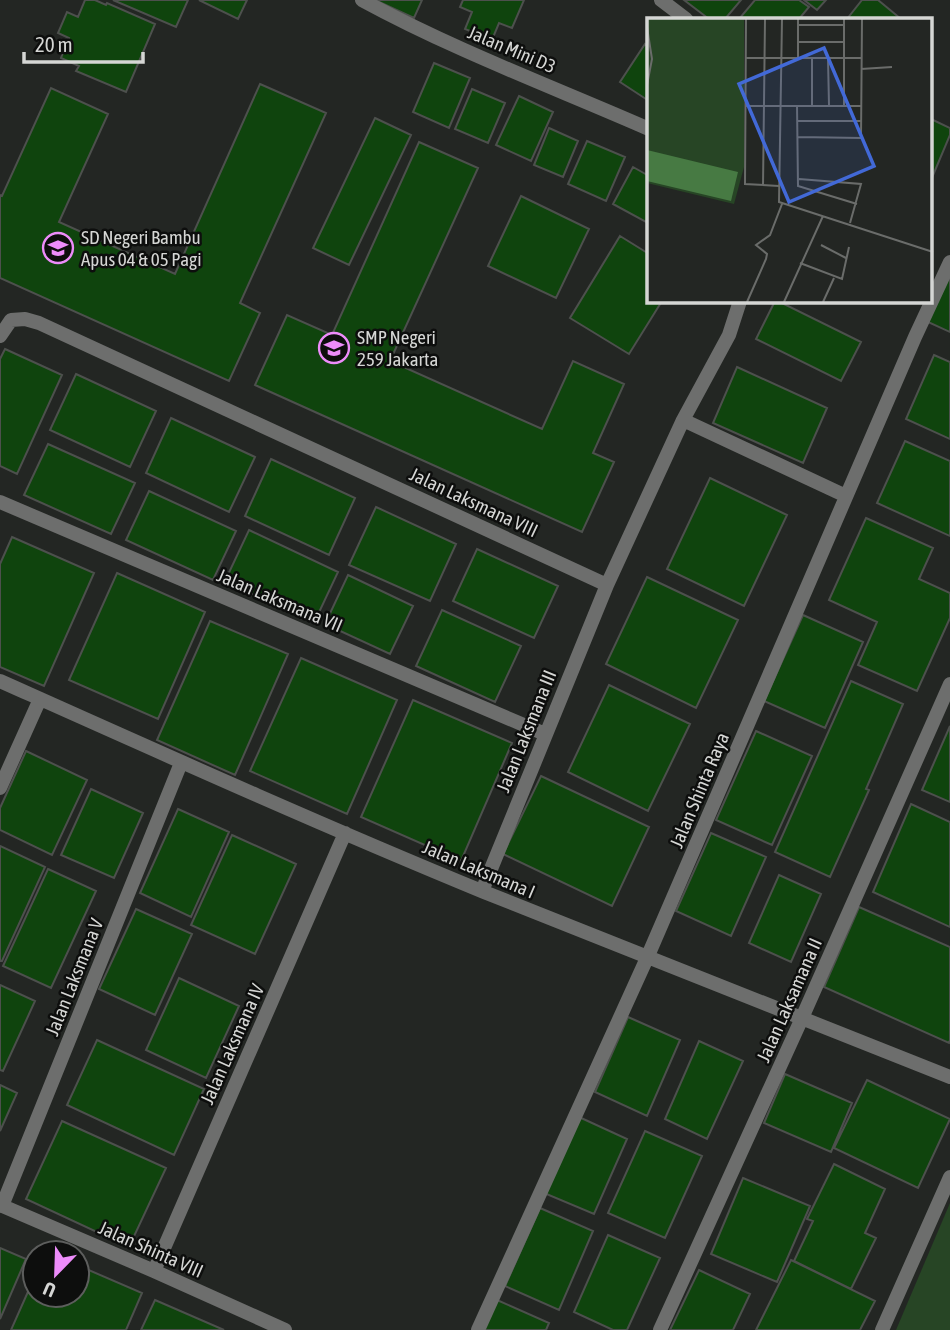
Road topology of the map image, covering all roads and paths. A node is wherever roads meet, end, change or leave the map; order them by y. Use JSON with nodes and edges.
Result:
{"nodes":[{"id":1,"x":362,"y":0,"type":"edge"},
{"id":2,"x":661,"y":0,"type":"edge"},
{"id":3,"x":685,"y":18,"type":"edge"},
{"id":4,"x":647,"y":128,"type":"edge"},
{"id":5,"x":950,"y":262,"type":"edge"},
{"id":6,"x":932,"y":301,"type":"edge"},
{"id":7,"x":739,"y":303,"type":"edge"},
{"id":8,"x":931,"y":303,"type":"edge"},
{"id":9,"x":0,"y":336,"type":"edge"},
{"id":10,"x":683,"y":419,"type":"junction"},
{"id":11,"x":846,"y":496,"type":"junction"},
{"id":12,"x":0,"y":502,"type":"edge"},
{"id":13,"x":607,"y":585,"type":"junction"},
{"id":14,"x":0,"y":681,"type":"edge"},
{"id":15,"x":950,"y":684,"type":"edge"},
{"id":16,"x":40,"y":699,"type":"junction"},
{"id":17,"x":545,"y":734,"type":"junction"},
{"id":18,"x":181,"y":763,"type":"junction"},
{"id":19,"x":0,"y":788,"type":"edge"},
{"id":20,"x":345,"y":834,"type":"junction"},
{"id":21,"x":482,"y":891,"type":"junction"},
{"id":22,"x":647,"y":958,"type":"junction"},
{"id":23,"x":802,"y":1018,"type":"junction"},
{"id":24,"x":950,"y":1077,"type":"edge"},
{"id":25,"x":950,"y":1177,"type":"edge"},
{"id":26,"x":1,"y":1206,"type":"edge"},
{"id":27,"x":154,"y":1271,"type":"junction"},
{"id":28,"x":284,"y":1330,"type":"edge"},
{"id":29,"x":478,"y":1330,"type":"edge"},
{"id":30,"x":660,"y":1330,"type":"edge"},
{"id":31,"x":882,"y":1330,"type":"edge"}],
"edges":[{"from":1,"to":4,"type":"street","name":"Jalan Mini D3"},
{"from":2,"to":3,"type":"street"},
{"from":5,"to":6,"type":"street","name":"Jalan Shinta Raya"},
{"from":7,"to":10,"type":"street"},
{"from":8,"to":11,"type":"street","name":"Jalan Shinta Raya"},
{"from":9,"to":13,"type":"street","name":"Jalan Laksmana VIII"},
{"from":10,"to":11,"type":"street"},
{"from":10,"to":13,"type":"street"},
{"from":11,"to":22,"type":"street","name":"Jalan Shinta Raya"},
{"from":12,"to":17,"type":"street","name":"Jalan Laksmana VII"},
{"from":13,"to":17,"type":"street","name":"Jalan Laksmana III"},
{"from":14,"to":16,"type":"street","name":"Jalan Laksmana I"},
{"from":15,"to":23,"type":"street","name":"Jalan Laksamana II"},
{"from":16,"to":18,"type":"street","name":"Jalan Laksmana I"},
{"from":16,"to":19,"type":"street"},
{"from":17,"to":21,"type":"street","name":"Jalan Laksmana III"},
{"from":18,"to":20,"type":"street","name":"Jalan Laksmana I"},
{"from":18,"to":26,"type":"street","name":"Jalan Laksmana V"},
{"from":20,"to":21,"type":"street","name":"Jalan Laksmana I"},
{"from":20,"to":27,"type":"street","name":"Jalan Laksmana IV"},
{"from":21,"to":22,"type":"street","name":"Jalan Laksmana I"},
{"from":22,"to":23,"type":"street","name":"Jalan Laksmana I"},
{"from":22,"to":29,"type":"street","name":"Jalan Shinta Raya"},
{"from":23,"to":24,"type":"street","name":"Jalan Laksmana I"},
{"from":23,"to":30,"type":"street","name":"Jalan Laksamana II"},
{"from":25,"to":31,"type":"street"},
{"from":26,"to":27,"type":"street","name":"Jalan Shinta VIII"},
{"from":27,"to":28,"type":"street","name":"Jalan Shinta VIII"}]}
